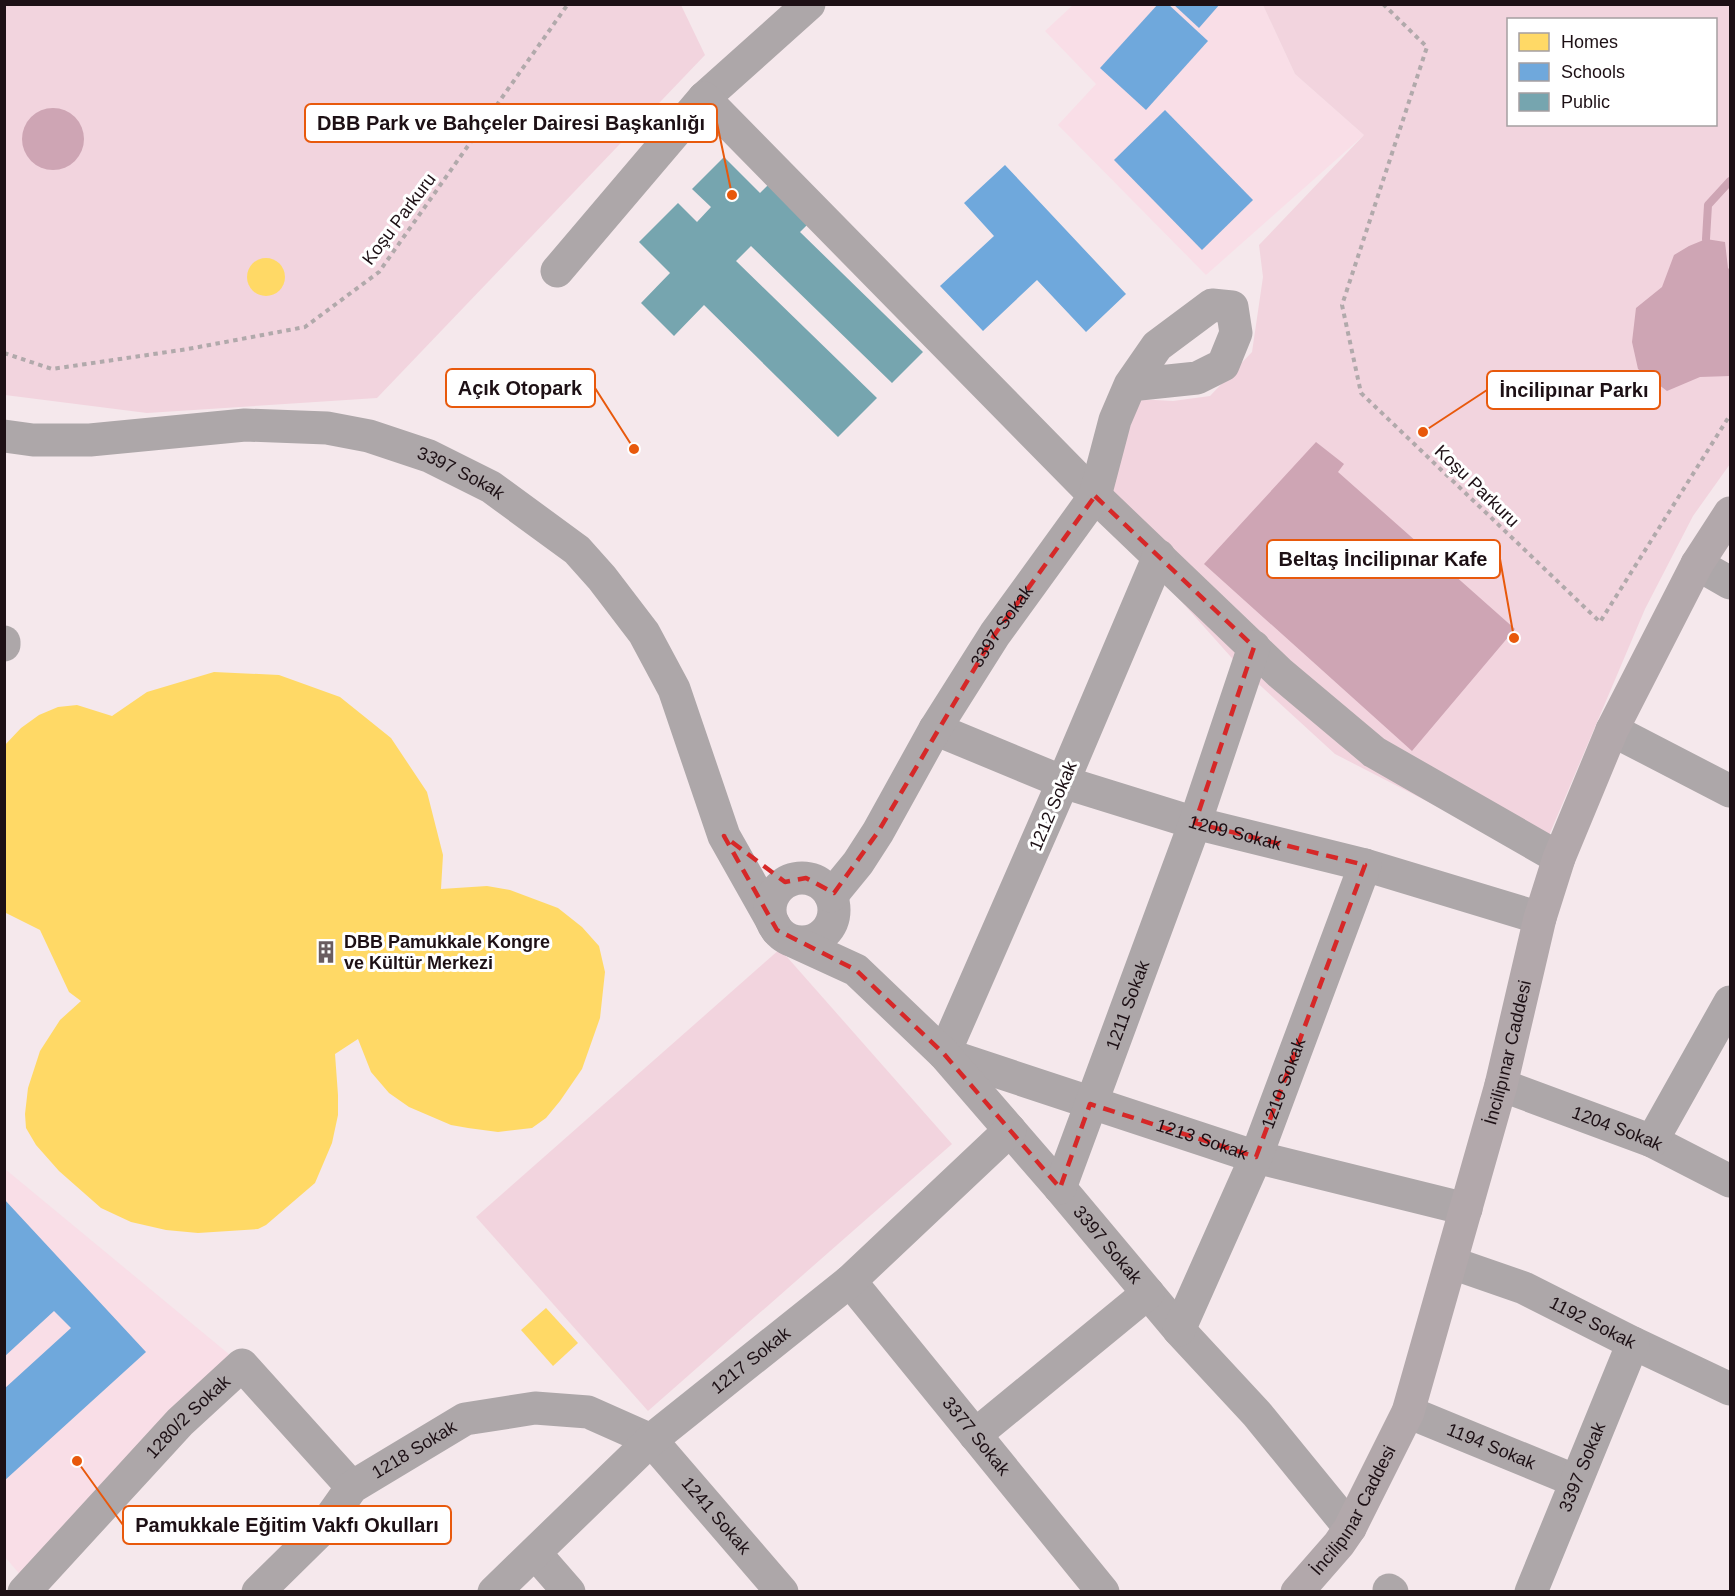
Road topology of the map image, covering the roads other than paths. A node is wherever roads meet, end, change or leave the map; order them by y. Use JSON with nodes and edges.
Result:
{"nodes":[{"id":1,"x":809,"y":4,"type":"edge"},
{"id":2,"x":705,"y":98,"type":"junction"},
{"id":3,"x":557,"y":271,"type":"dead end"},
{"id":4,"x":1131,"y":385,"type":"dead end"},
{"id":5,"x":4,"y":436,"type":"edge"},
{"id":6,"x":1095,"y":496,"type":"junction"},
{"id":7,"x":1731,"y":513,"type":"edge"},
{"id":8,"x":1159,"y":556,"type":"junction"},
{"id":9,"x":1697,"y":564,"type":"junction"},
{"id":10,"x":1731,"y":583,"type":"edge"},
{"id":11,"x":1254,"y":647,"type":"junction"},
{"id":12,"x":935,"y":729,"type":"junction"},
{"id":13,"x":1612,"y":730,"type":"junction"},
{"id":14,"x":1063,"y":782,"type":"junction"},
{"id":15,"x":1731,"y":791,"type":"edge"},
{"id":16,"x":1195,"y":822,"type":"junction"},
{"id":17,"x":724,"y":836,"type":"junction"},
{"id":18,"x":1559,"y":858,"type":"junction"},
{"id":19,"x":858,"y":863,"type":"junction"},
{"id":20,"x":1365,"y":865,"type":"junction"},
{"id":21,"x":790,"y":880,"type":"junction"},
{"id":22,"x":833,"y":906,"type":"junction"},
{"id":23,"x":1540,"y":918,"type":"junction"},
{"id":24,"x":783,"y":931,"type":"junction"},
{"id":25,"x":856,"y":970,"type":"junction"},
{"id":26,"x":1731,"y":1002,"type":"edge"},
{"id":27,"x":944,"y":1054,"type":"junction"},
{"id":28,"x":1501,"y":1085,"type":"junction"},
{"id":29,"x":1090,"y":1104,"type":"junction"},
{"id":30,"x":1010,"y":1130,"type":"junction"},
{"id":31,"x":1652,"y":1141,"type":"junction"},
{"id":32,"x":1256,"y":1157,"type":"junction"},
{"id":33,"x":1731,"y":1181,"type":"edge"},
{"id":34,"x":1060,"y":1188,"type":"junction"},
{"id":35,"x":1466,"y":1209,"type":"junction"},
{"id":36,"x":1452,"y":1263,"type":"junction"},
{"id":37,"x":850,"y":1281,"type":"junction"},
{"id":38,"x":1148,"y":1293,"type":"junction"},
{"id":39,"x":1179,"y":1330,"type":"junction"},
{"id":40,"x":1633,"y":1343,"type":"junction"},
{"id":41,"x":1731,"y":1389,"type":"edge"},
{"id":42,"x":1408,"y":1412,"type":"junction"},
{"id":43,"x":975,"y":1435,"type":"junction"},
{"id":44,"x":651,"y":1440,"type":"junction"},
{"id":45,"x":1576,"y":1481,"type":"junction"},
{"id":46,"x":352,"y":1487,"type":"junction"},
{"id":47,"x":1350,"y":1528,"type":"junction"},
{"id":48,"x":535,"y":1552,"type":"junction"},
{"id":49,"x":38,"y":1587,"type":"edge"},
{"id":50,"x":258,"y":1592,"type":"edge"},
{"id":51,"x":494,"y":1592,"type":"edge"},
{"id":52,"x":570,"y":1592,"type":"edge"},
{"id":53,"x":782,"y":1592,"type":"edge"},
{"id":54,"x":1103,"y":1592,"type":"edge"},
{"id":55,"x":1296,"y":1592,"type":"edge"},
{"id":56,"x":1531,"y":1592,"type":"edge"}],
"edges":[{"from":1,"to":2,"type":"street"},
{"from":2,"to":3,"type":"street"},
{"from":2,"to":6,"type":"street"},
{"from":4,"to":6,"type":"street","name":"3397 Sokak"},
{"from":5,"to":17,"type":"street","name":"3397 Sokak"},
{"from":6,"to":8,"type":"street"},
{"from":6,"to":12,"type":"street","name":"3397 Sokak"},
{"from":7,"to":9,"type":"main road","name":"İncilipınar Caddesi"},
{"from":8,"to":11,"type":"street"},
{"from":8,"to":14,"type":"street","name":"1212 Sokak"},
{"from":9,"to":10,"type":"street"},
{"from":9,"to":13,"type":"main road","name":"İncilipınar Caddesi"},
{"from":11,"to":16,"type":"street","name":"1211 Sokak"},
{"from":11,"to":18,"type":"street"},
{"from":12,"to":14,"type":"street","name":"1209 Sokak"},
{"from":12,"to":19,"type":"street","name":"3397 Sokak"},
{"from":13,"to":15,"type":"street"},
{"from":13,"to":18,"type":"main road","name":"İncilipınar Caddesi"},
{"from":14,"to":16,"type":"street","name":"1209 Sokak"},
{"from":14,"to":27,"type":"street","name":"1212 Sokak"},
{"from":16,"to":20,"type":"street","name":"1209 Sokak"},
{"from":16,"to":29,"type":"street","name":"1211 Sokak"},
{"from":17,"to":21,"type":"street"},
{"from":17,"to":24,"type":"street","name":"3397 Sokak"},
{"from":18,"to":23,"type":"main road","name":"İncilipınar Caddesi"},
{"from":19,"to":21,"type":"street"},
{"from":19,"to":22,"type":"street","name":"3397 Sokak"},
{"from":20,"to":23,"type":"street","name":"1209 Sokak"},
{"from":20,"to":32,"type":"street","name":"1210 Sokak"},
{"from":21,"to":22,"type":"street"},
{"from":21,"to":24,"type":"street"},
{"from":22,"to":24,"type":"street"},
{"from":22,"to":25,"type":"street"},
{"from":23,"to":28,"type":"main road","name":"İncilipınar Caddesi"},
{"from":24,"to":25,"type":"street"},
{"from":25,"to":27,"type":"street","name":"3397 Sokak"},
{"from":26,"to":31,"type":"street"},
{"from":27,"to":29,"type":"street","name":"1213 Sokak"},
{"from":27,"to":30,"type":"street","name":"3397 Sokak"},
{"from":28,"to":31,"type":"street","name":"1204 Sokak"},
{"from":28,"to":35,"type":"main road","name":"İncilipınar Caddesi"},
{"from":29,"to":32,"type":"street","name":"1213 Sokak"},
{"from":29,"to":34,"type":"street","name":"1211 Sokak"},
{"from":30,"to":34,"type":"street","name":"3397 Sokak"},
{"from":30,"to":37,"type":"street","name":"1217 Sokak"},
{"from":31,"to":33,"type":"street","name":"1204 Sokak"},
{"from":32,"to":35,"type":"street","name":"1213 Sokak"},
{"from":32,"to":39,"type":"street","name":"1210 Sokak"},
{"from":34,"to":38,"type":"street","name":"3397 Sokak"},
{"from":35,"to":36,"type":"main road","name":"İncilipınar Caddesi"},
{"from":36,"to":40,"type":"street","name":"1192 Sokak"},
{"from":36,"to":42,"type":"main road","name":"İncilipınar Caddesi"},
{"from":37,"to":43,"type":"street","name":"3377 Sokak"},
{"from":37,"to":44,"type":"street","name":"1217 Sokak"},
{"from":38,"to":39,"type":"street","name":"3397 Sokak"},
{"from":38,"to":43,"type":"street"},
{"from":39,"to":47,"type":"street","name":"3397 Sokak"},
{"from":40,"to":41,"type":"street","name":"1192 Sokak"},
{"from":40,"to":45,"type":"street","name":"3397 Sokak"},
{"from":42,"to":45,"type":"street","name":"1194 Sokak"},
{"from":42,"to":47,"type":"main road","name":"İncilipınar Caddesi"},
{"from":43,"to":54,"type":"street","name":"3377 Sokak"},
{"from":44,"to":46,"type":"street","name":"1218 Sokak"},
{"from":44,"to":48,"type":"street","name":"1217 Sokak"},
{"from":44,"to":53,"type":"street","name":"1241 Sokak"},
{"from":45,"to":56,"type":"street","name":"3397 Sokak"},
{"from":46,"to":49,"type":"street","name":"1280/2 Sokak"},
{"from":46,"to":50,"type":"street","name":"1218 Sokak"},
{"from":47,"to":55,"type":"main road","name":"İncilipınar Caddesi"},
{"from":48,"to":51,"type":"street","name":"1217 Sokak"},
{"from":48,"to":52,"type":"street"}]}
